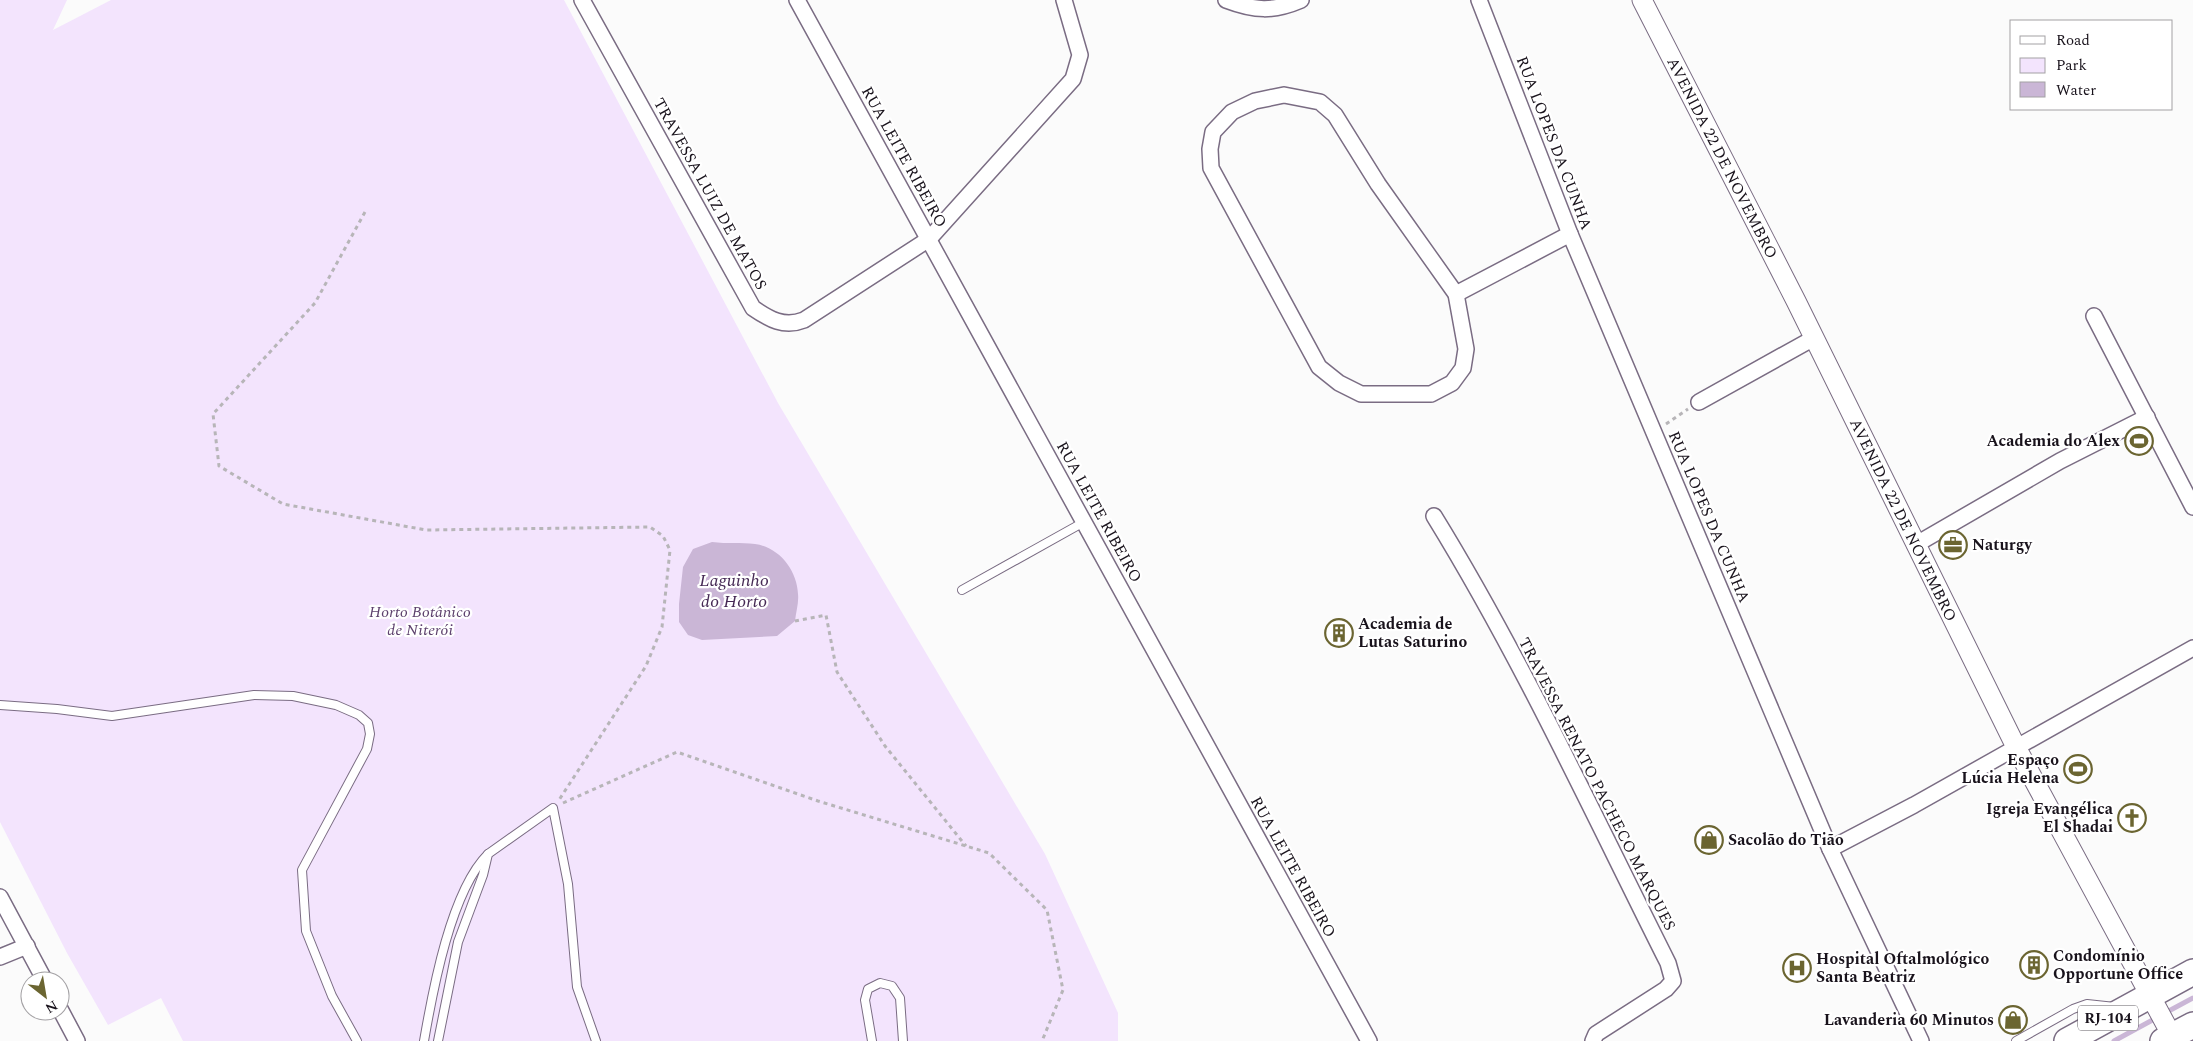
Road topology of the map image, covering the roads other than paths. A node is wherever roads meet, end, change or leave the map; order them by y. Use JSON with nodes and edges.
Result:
{"nodes":[{"id":1,"x":582,"y":0,"type":"edge"},
{"id":2,"x":797,"y":0,"type":"edge"},
{"id":3,"x":1064,"y":0,"type":"edge"},
{"id":4,"x":1226,"y":0,"type":"edge"},
{"id":5,"x":1301,"y":0,"type":"edge"},
{"id":6,"x":1479,"y":0,"type":"edge"},
{"id":7,"x":1642,"y":0,"type":"edge"},
{"id":8,"x":1570,"y":234,"type":"junction"},
{"id":9,"x":929,"y":239,"type":"junction"},
{"id":10,"x":1456,"y":294,"type":"junction"},
{"id":11,"x":2094,"y":316,"type":"dead end"},
{"id":12,"x":1814,"y":338,"type":"junction"},
{"id":13,"x":1699,"y":402,"type":"road end"},
{"id":14,"x":2148,"y":417,"type":"junction"},
{"id":15,"x":2193,"y":507,"type":"edge"},
{"id":16,"x":1434,"y":516,"type":"dead end"},
{"id":17,"x":1084,"y":522,"type":"junction"},
{"id":18,"x":1915,"y":546,"type":"junction"},
{"id":19,"x":962,"y":590,"type":"dead end"},
{"id":20,"x":2193,"y":648,"type":"edge"},
{"id":21,"x":0,"y":705,"type":"edge"},
{"id":22,"x":2016,"y":747,"type":"junction"},
{"id":23,"x":1830,"y":849,"type":"junction"},
{"id":24,"x":488,"y":854,"type":"junction"},
{"id":25,"x":0,"y":898,"type":"edge"},
{"id":26,"x":27,"y":946,"type":"junction"},
{"id":27,"x":0,"y":957,"type":"edge"},
{"id":28,"x":40,"y":971,"type":"edge"},
{"id":29,"x":2193,"y":972,"type":"edge"},
{"id":30,"x":2150,"y":995,"type":"junction"},
{"id":31,"x":2127,"y":1008,"type":"junction"},
{"id":32,"x":66,"y":1021,"type":"edge"},
{"id":33,"x":2193,"y":1025,"type":"edge"},
{"id":34,"x":2170,"y":1039,"type":"edge"},
{"id":35,"x":77,"y":1041,"type":"edge"},
{"id":36,"x":357,"y":1041,"type":"edge"},
{"id":37,"x":424,"y":1041,"type":"edge"},
{"id":38,"x":438,"y":1041,"type":"edge"},
{"id":39,"x":596,"y":1041,"type":"edge"},
{"id":40,"x":872,"y":1041,"type":"edge"},
{"id":41,"x":903,"y":1041,"type":"edge"},
{"id":42,"x":1369,"y":1041,"type":"edge"},
{"id":43,"x":1593,"y":1041,"type":"edge"},
{"id":44,"x":1921,"y":1041,"type":"edge"},
{"id":45,"x":2016,"y":1041,"type":"edge"},
{"id":46,"x":2067,"y":1041,"type":"edge"}],
"edges":[{"from":1,"to":9,"type":"street","name":"TRAVESSA LUIZ DE MATOS"},
{"from":2,"to":9,"type":"street","name":"RUA LEITE RIBEIRO"},
{"from":3,"to":9,"type":"street","name":"TRAVESSA LUIZ DE MATOS"},
{"from":4,"to":5,"type":"street"},
{"from":6,"to":8,"type":"street","name":"RUA LOPES DA CUNHA"},
{"from":7,"to":12,"type":"street","name":"AVENIDA 22 DE NOVEMBRO"},
{"from":8,"to":10,"type":"street"},
{"from":8,"to":23,"type":"street","name":"RUA LOPES DA CUNHA"},
{"from":9,"to":17,"type":"street","name":"RUA LEITE RIBEIRO"},
{"from":10,"to":10,"type":"street"},
{"from":11,"to":14,"type":"street"},
{"from":12,"to":13,"type":"street"},
{"from":12,"to":18,"type":"street","name":"AVENIDA 22 DE NOVEMBRO"},
{"from":14,"to":15,"type":"street"},
{"from":14,"to":18,"type":"street"},
{"from":16,"to":43,"type":"street","name":"TRAVESSA RENATO PACHECO MARQUES"},
{"from":17,"to":19,"type":"lane"},
{"from":17,"to":42,"type":"street","name":"RUA LEITE RIBEIRO"},
{"from":18,"to":22,"type":"street","name":"AVENIDA 22 DE NOVEMBRO"},
{"from":20,"to":22,"type":"street"},
{"from":21,"to":36,"type":"lane"},
{"from":22,"to":23,"type":"street"},
{"from":22,"to":30,"type":"street","name":"AVENIDA 22 DE NOVEMBRO"},
{"from":23,"to":44,"type":"street","name":"RUA LOPES DA CUNHA"},
{"from":24,"to":37,"type":"lane"},
{"from":24,"to":38,"type":"lane"},
{"from":24,"to":39,"type":"lane"},
{"from":25,"to":26,"type":"street"},
{"from":26,"to":27,"type":"street"},
{"from":26,"to":28,"type":"street"},
{"from":29,"to":30,"type":"highway","number":"RJ-104"},
{"from":30,"to":31,"type":"highway","number":"RJ-104"},
{"from":30,"to":34,"type":"street","name":"AVENIDA 22 DE NOVEMBRO"},
{"from":31,"to":45,"type":"lane"},
{"from":31,"to":46,"type":"highway","number":"RJ-104"},
{"from":32,"to":35,"type":"street"},
{"from":33,"to":34,"type":"highway"},
{"from":40,"to":41,"type":"lane"}]}
